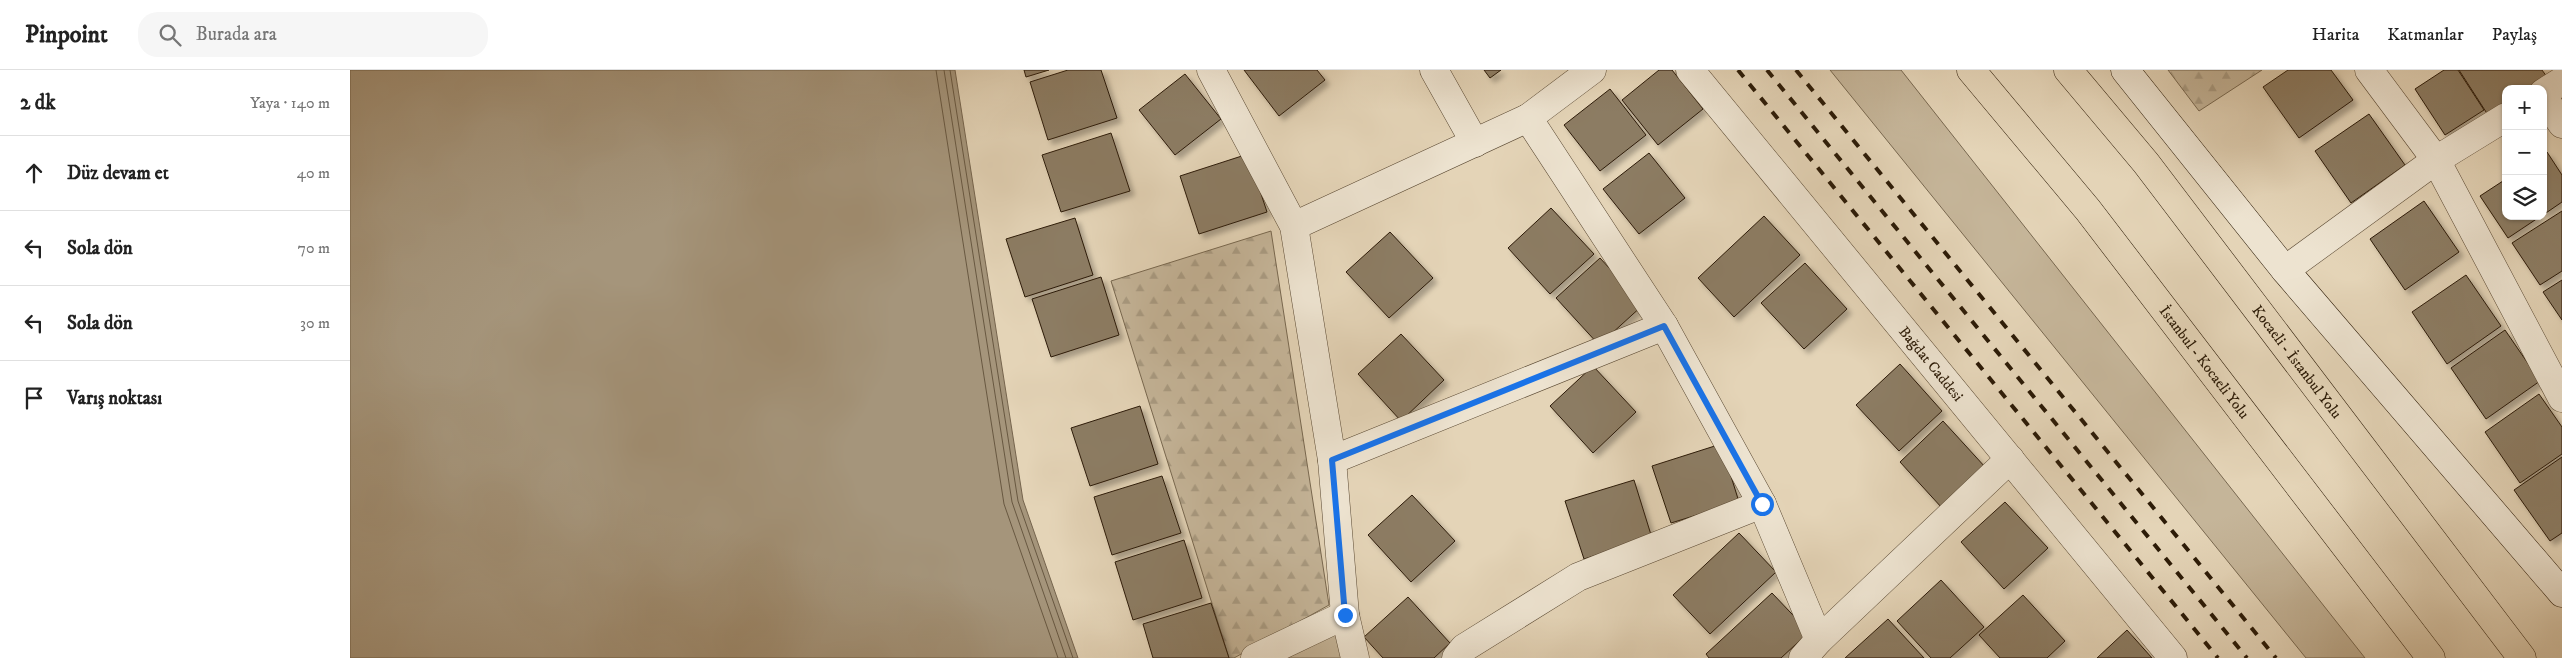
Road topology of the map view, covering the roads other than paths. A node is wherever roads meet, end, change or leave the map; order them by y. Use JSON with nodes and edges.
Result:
{"nodes":[{"id":1,"x":1211,"y":70,"type":"edge"},
{"id":2,"x":1434,"y":70,"type":"edge"},
{"id":3,"x":1592,"y":70,"type":"edge"},
{"id":4,"x":1690,"y":70,"type":"edge"},
{"id":5,"x":1971,"y":70,"type":"edge"},
{"id":6,"x":2068,"y":70,"type":"edge"},
{"id":7,"x":2125,"y":70,"type":"edge"},
{"id":8,"x":2369,"y":70,"type":"edge"},
{"id":9,"x":2562,"y":81,"type":"edge"},
{"id":10,"x":2547,"y":92,"type":"edge"},
{"id":11,"x":2547,"y":101,"type":"edge"},
{"id":12,"x":1528,"y":118,"type":"junction"},
{"id":13,"x":2502,"y":119,"type":"edge"},
{"id":14,"x":2562,"y":124,"type":"edge"},
{"id":15,"x":1475,"y":143,"type":"junction"},
{"id":16,"x":2436,"y":160,"type":"junction"},
{"id":17,"x":1294,"y":226,"type":"junction"},
{"id":18,"x":2285,"y":270,"type":"junction"},
{"id":19,"x":1664,"y":326,"type":"junction"},
{"id":20,"x":2562,"y":398,"type":"edge"},
{"id":21,"x":2010,"y":459,"type":"junction"},
{"id":22,"x":1332,"y":460,"type":"junction"},
{"id":23,"x":1762,"y":504,"type":"junction"},
{"id":24,"x":2562,"y":593,"type":"edge"},
{"id":25,"x":1345,"y":615,"type":"junction"},
{"id":26,"x":1811,"y":649,"type":"edge"},
{"id":27,"x":1255,"y":658,"type":"edge"},
{"id":28,"x":1355,"y":658,"type":"edge"},
{"id":29,"x":1456,"y":658,"type":"edge"},
{"id":30,"x":2173,"y":658,"type":"edge"},
{"id":31,"x":2431,"y":658,"type":"edge"},
{"id":32,"x":2522,"y":658,"type":"edge"}],
"edges":[{"from":1,"to":17,"type":"street"},
{"from":2,"to":15,"type":"street"},
{"from":3,"to":12,"type":"street"},
{"from":4,"to":21,"type":"street","name":"Bağdat Caddesi"},
{"from":5,"to":31,"type":"highway","name":"İstanbul - Kocaeli Yolu"},
{"from":6,"to":32,"type":"highway","name":"Kocaeli - İstanbul Yolu"},
{"from":7,"to":18,"type":"street"},
{"from":8,"to":16,"type":"street"},
{"from":9,"to":10,"type":"street"},
{"from":11,"to":14,"type":"street"},
{"from":12,"to":15,"type":"street"},
{"from":12,"to":19,"type":"street"},
{"from":13,"to":16,"type":"street"},
{"from":15,"to":17,"type":"street"},
{"from":16,"to":18,"type":"street"},
{"from":16,"to":20,"type":"street"},
{"from":17,"to":22,"type":"street"},
{"from":18,"to":24,"type":"street"},
{"from":19,"to":22,"type":"street"},
{"from":19,"to":23,"type":"street"},
{"from":21,"to":26,"type":"street"},
{"from":21,"to":30,"type":"street","name":"Bağdat Caddesi"},
{"from":22,"to":25,"type":"street"},
{"from":23,"to":26,"type":"street"},
{"from":23,"to":29,"type":"street"},
{"from":25,"to":27,"type":"street"},
{"from":25,"to":28,"type":"street"}]}
